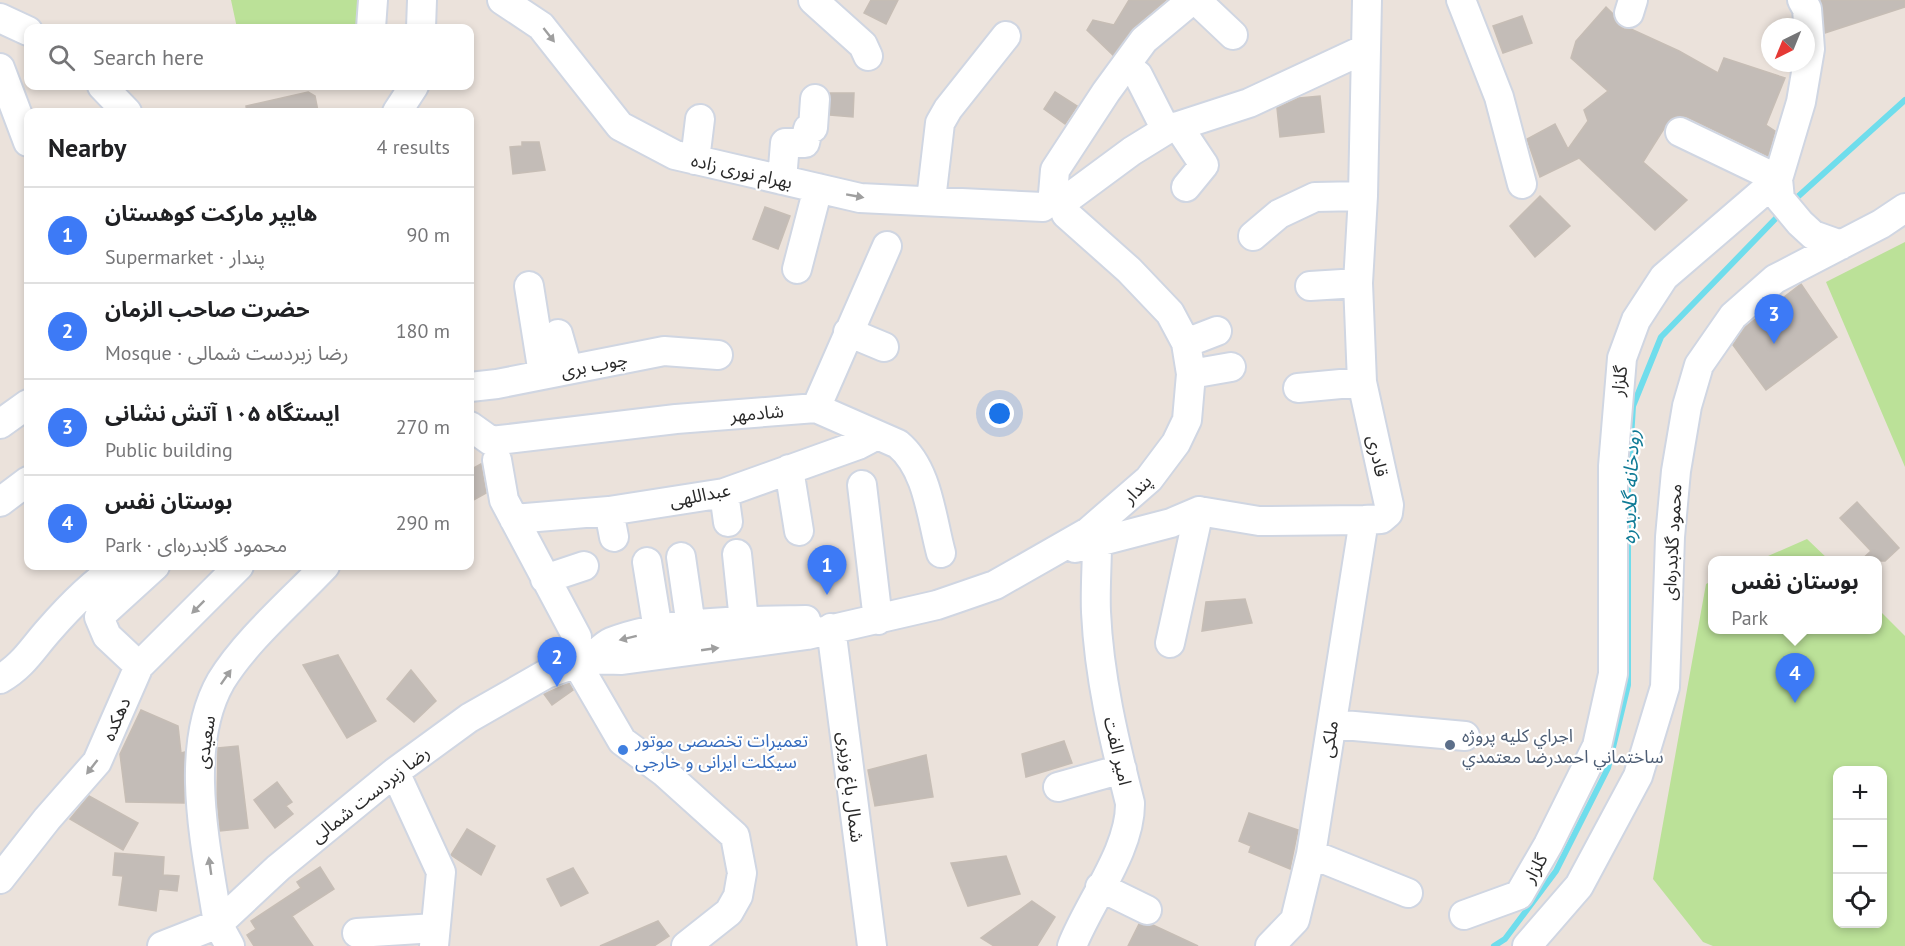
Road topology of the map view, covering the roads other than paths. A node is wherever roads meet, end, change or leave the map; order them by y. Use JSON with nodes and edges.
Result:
{"nodes":[{"id":1,"x":373,"y":0,"type":"edge"},
{"id":2,"x":422,"y":0,"type":"edge"},
{"id":3,"x":502,"y":0,"type":"edge"},
{"id":4,"x":813,"y":0,"type":"edge"},
{"id":5,"x":1367,"y":0,"type":"edge"},
{"id":6,"x":1461,"y":0,"type":"edge"},
{"id":7,"x":1802,"y":0,"type":"edge"},
{"id":8,"x":1178,"y":5,"type":"edge"},
{"id":9,"x":0,"y":18,"type":"edge"},
{"id":10,"x":371,"y":24,"type":"edge"},
{"id":11,"x":421,"y":24,"type":"edge"},
{"id":12,"x":24,"y":29,"type":"edge"},
{"id":13,"x":1233,"y":35,"type":"dead end"},
{"id":14,"x":1006,"y":36,"type":"dead end"},
{"id":15,"x":1365,"y":49,"type":"junction"},
{"id":16,"x":868,"y":56,"type":"dead end"},
{"id":17,"x":0,"y":68,"type":"edge"},
{"id":18,"x":1138,"y":75,"type":"dead end"},
{"id":19,"x":106,"y":90,"type":"edge"},
{"id":20,"x":411,"y":90,"type":"edge"},
{"id":21,"x":419,"y":90,"type":"edge"},
{"id":22,"x":815,"y":99,"type":"dead end"},
{"id":23,"x":123,"y":108,"type":"edge"},
{"id":24,"x":400,"y":108,"type":"edge"},
{"id":25,"x":418,"y":108,"type":"edge"},
{"id":26,"x":700,"y":119,"type":"dead end"},
{"id":27,"x":1172,"y":128,"type":"junction"},
{"id":28,"x":24,"y":131,"type":"edge"},
{"id":29,"x":1680,"y":132,"type":"dead end"},
{"id":30,"x":695,"y":160,"type":"junction"},
{"id":31,"x":782,"y":180,"type":"junction"},
{"id":32,"x":1522,"y":184,"type":"dead end"},
{"id":33,"x":1186,"y":187,"type":"dead end"},
{"id":34,"x":818,"y":188,"type":"junction"},
{"id":35,"x":1779,"y":189,"type":"junction"},
{"id":36,"x":1364,"y":196,"type":"junction"},
{"id":37,"x":931,"y":200,"type":"junction"},
{"id":38,"x":1057,"y":204,"type":"junction"},
{"id":39,"x":1905,"y":208,"type":"edge"},
{"id":40,"x":1253,"y":236,"type":"dead end"},
{"id":41,"x":1841,"y":245,"type":"junction"},
{"id":42,"x":887,"y":246,"type":"dead end"},
{"id":43,"x":797,"y":269,"type":"dead end"},
{"id":44,"x":1358,"y":283,"type":"junction"},
{"id":45,"x":530,"y":286,"type":"dead end"},
{"id":46,"x":1310,"y":286,"type":"dead end"},
{"id":47,"x":1216,"y":331,"type":"dead end"},
{"id":48,"x":849,"y":332,"type":"junction"},
{"id":49,"x":558,"y":334,"type":"dead end"},
{"id":50,"x":1186,"y":343,"type":"junction"},
{"id":51,"x":884,"y":347,"type":"dead end"},
{"id":52,"x":718,"y":355,"type":"dead end"},
{"id":53,"x":1231,"y":367,"type":"dead end"},
{"id":54,"x":555,"y":372,"type":"junction"},
{"id":55,"x":1191,"y":374,"type":"junction"},
{"id":56,"x":1362,"y":382,"type":"junction"},
{"id":57,"x":474,"y":387,"type":"edge"},
{"id":58,"x":1298,"y":388,"type":"dead end"},
{"id":59,"x":24,"y":407,"type":"edge"},
{"id":60,"x":816,"y":408,"type":"junction"},
{"id":61,"x":0,"y":424,"type":"edge"},
{"id":62,"x":878,"y":435,"type":"junction"},
{"id":63,"x":486,"y":443,"type":"edge"},
{"id":64,"x":789,"y":469,"type":"junction"},
{"id":65,"x":24,"y":484,"type":"edge"},
{"id":66,"x":862,"y":485,"type":"dead end"},
{"id":67,"x":724,"y":493,"type":"junction"},
{"id":68,"x":0,"y":502,"type":"edge"},
{"id":69,"x":1199,"y":511,"type":"junction"},
{"id":70,"x":514,"y":519,"type":"junction"},
{"id":71,"x":1364,"y":520,"type":"junction"},
{"id":72,"x":728,"y":522,"type":"dead end"},
{"id":73,"x":799,"y":531,"type":"dead end"},
{"id":74,"x":1097,"y":543,"type":"junction"},
{"id":75,"x":940,"y":553,"type":"dead end"},
{"id":76,"x":737,"y":554,"type":"dead end"},
{"id":77,"x":1047,"y":556,"type":"junction"},
{"id":78,"x":681,"y":557,"type":"dead end"},
{"id":79,"x":647,"y":562,"type":"dead end"},
{"id":80,"x":584,"y":566,"type":"dead end"},
{"id":81,"x":112,"y":570,"type":"edge"},
{"id":82,"x":151,"y":570,"type":"edge"},
{"id":83,"x":235,"y":570,"type":"edge"},
{"id":84,"x":321,"y":570,"type":"edge"},
{"id":85,"x":545,"y":579,"type":"junction"},
{"id":86,"x":878,"y":620,"type":"junction"},
{"id":87,"x":744,"y":621,"type":"junction"},
{"id":88,"x":691,"y":626,"type":"junction"},
{"id":89,"x":831,"y":628,"type":"junction"},
{"id":90,"x":658,"y":630,"type":"junction"},
{"id":91,"x":1170,"y":643,"type":"dead end"},
{"id":92,"x":581,"y":652,"type":"junction"},
{"id":93,"x":139,"y":666,"type":"junction"},
{"id":94,"x":0,"y":679,"type":"edge"},
{"id":95,"x":1332,"y":724,"type":"junction"},
{"id":96,"x":1465,"y":736,"type":"dead end"},
{"id":97,"x":1122,"y":769,"type":"junction"},
{"id":98,"x":395,"y":772,"type":"junction"},
{"id":99,"x":1058,"y":787,"type":"dead end"},
{"id":100,"x":1311,"y":854,"type":"junction"},
{"id":101,"x":0,"y":879,"type":"edge"},
{"id":102,"x":1100,"y":887,"type":"junction"},
{"id":103,"x":1408,"y":893,"type":"dead end"},
{"id":104,"x":1146,"y":910,"type":"dead end"},
{"id":105,"x":1464,"y":915,"type":"dead end"},
{"id":106,"x":357,"y":933,"type":"dead end"},
{"id":107,"x":435,"y":937,"type":"edge"},
{"id":108,"x":227,"y":940,"type":"edge"},
{"id":109,"x":162,"y":946,"type":"edge"},
{"id":110,"x":686,"y":946,"type":"edge"},
{"id":111,"x":872,"y":946,"type":"edge"},
{"id":112,"x":1072,"y":946,"type":"edge"},
{"id":113,"x":1270,"y":946,"type":"edge"},
{"id":114,"x":1527,"y":946,"type":"edge"}],
"edges":[{"from":1,"to":10,"type":"street"},
{"from":2,"to":11,"type":"street"},
{"from":3,"to":30,"type":"street","name":"بهرام نوری زاده","one_way":true},
{"from":4,"to":16,"type":"street"},
{"from":5,"to":15,"type":"street","name":"قادری"},
{"from":6,"to":32,"type":"street"},
{"from":7,"to":35,"type":"street"},
{"from":8,"to":13,"type":"street"},
{"from":8,"to":38,"type":"street"},
{"from":9,"to":12,"type":"street"},
{"from":14,"to":37,"type":"street"},
{"from":15,"to":27,"type":"street"},
{"from":15,"to":36,"type":"street","name":"قادری"},
{"from":17,"to":28,"type":"street"},
{"from":18,"to":27,"type":"street"},
{"from":19,"to":23,"type":"street"},
{"from":20,"to":24,"type":"street"},
{"from":21,"to":25,"type":"street"},
{"from":22,"to":31,"type":"street"},
{"from":26,"to":30,"type":"street"},
{"from":27,"to":33,"type":"street"},
{"from":27,"to":38,"type":"street"},
{"from":29,"to":35,"type":"street"},
{"from":30,"to":31,"type":"street","name":"بهرام نوری زاده"},
{"from":31,"to":34,"type":"street","name":"بهرام نوری زاده"},
{"from":34,"to":37,"type":"street","name":"بهرام نوری زاده","one_way":true},
{"from":34,"to":43,"type":"street"},
{"from":35,"to":41,"type":"street"},
{"from":35,"to":105,"type":"street","name":"گلزار"},
{"from":36,"to":40,"type":"street"},
{"from":36,"to":44,"type":"street","name":"قادری"},
{"from":37,"to":38,"type":"street","name":"بهرام نوری زاده"},
{"from":38,"to":50,"type":"street","name":"پندار"},
{"from":39,"to":41,"type":"street","name":"محمود گلابدره‌ای"},
{"from":41,"to":114,"type":"street","name":"محمود گلابدره‌ای"},
{"from":42,"to":48,"type":"street"},
{"from":44,"to":46,"type":"street"},
{"from":44,"to":56,"type":"street","name":"قادری"},
{"from":45,"to":54,"type":"street"},
{"from":47,"to":50,"type":"street"},
{"from":48,"to":51,"type":"street"},
{"from":48,"to":60,"type":"street"},
{"from":49,"to":54,"type":"street"},
{"from":50,"to":55,"type":"street","name":"پندار"},
{"from":52,"to":54,"type":"street","name":"چوب بری"},
{"from":53,"to":55,"type":"street"},
{"from":54,"to":57,"type":"street","name":"چوب بری"},
{"from":55,"to":77,"type":"street","name":"پندار"},
{"from":56,"to":58,"type":"street"},
{"from":56,"to":71,"type":"street","name":"قادری"},
{"from":59,"to":61,"type":"street"},
{"from":60,"to":62,"type":"street","name":"شادمهر"},
{"from":60,"to":63,"type":"street","name":"شادمهر"},
{"from":62,"to":64,"type":"street","name":"عبداللهی"},
{"from":62,"to":75,"type":"street","name":"شادمهر"},
{"from":63,"to":70,"type":"street"},
{"from":64,"to":67,"type":"street","name":"عبداللهی"},
{"from":64,"to":73,"type":"street"},
{"from":65,"to":68,"type":"street"},
{"from":66,"to":86,"type":"street"},
{"from":67,"to":70,"type":"street","name":"عبداللهی"},
{"from":67,"to":72,"type":"street"},
{"from":69,"to":71,"type":"street","name":"قادری"},
{"from":69,"to":74,"type":"street"},
{"from":69,"to":91,"type":"street"},
{"from":70,"to":85,"type":"street"},
{"from":71,"to":95,"type":"street","name":"ملکی"},
{"from":74,"to":77,"type":"street"},
{"from":74,"to":97,"type":"street","name":"امیر الفت"},
{"from":76,"to":87,"type":"street"},
{"from":77,"to":86,"type":"street","name":"پندار"},
{"from":78,"to":88,"type":"street"},
{"from":79,"to":90,"type":"street"},
{"from":80,"to":85,"type":"street"},
{"from":81,"to":94,"type":"street"},
{"from":82,"to":93,"type":"street"},
{"from":83,"to":93,"type":"street","name":"دهکده","one_way":true},
{"from":108,"to":84,"type":"street","name":"سعیدی","one_way":true},
{"from":85,"to":92,"type":"street"},
{"from":86,"to":89,"type":"street","name":"پندار"},
{"from":87,"to":88,"type":"street"},
{"from":87,"to":89,"type":"street"},
{"from":88,"to":90,"type":"street"},
{"from":92,"to":89,"type":"street","name":"پندار","one_way":true},
{"from":89,"to":111,"type":"street","name":"شمال باغ وزیری"},
{"from":90,"to":92,"type":"street","one_way":true},
{"from":92,"to":98,"type":"street","name":"رضا زبردست شمالی"},
{"from":92,"to":110,"type":"street"},
{"from":93,"to":101,"type":"street","name":"دهکده","one_way":true},
{"from":95,"to":96,"type":"street"},
{"from":95,"to":100,"type":"street","name":"ملکی"},
{"from":97,"to":99,"type":"street"},
{"from":97,"to":102,"type":"street","name":"امیر الفت"},
{"from":98,"to":107,"type":"street"},
{"from":98,"to":108,"type":"street","name":"رضا زبردست شمالی"},
{"from":100,"to":103,"type":"street"},
{"from":100,"to":113,"type":"street","name":"ملکی"},
{"from":102,"to":104,"type":"street"},
{"from":102,"to":112,"type":"street","name":"امیر الفت"},
{"from":106,"to":107,"type":"street"},
{"from":108,"to":109,"type":"street","name":"رضا زبردست شمالی"}]}
